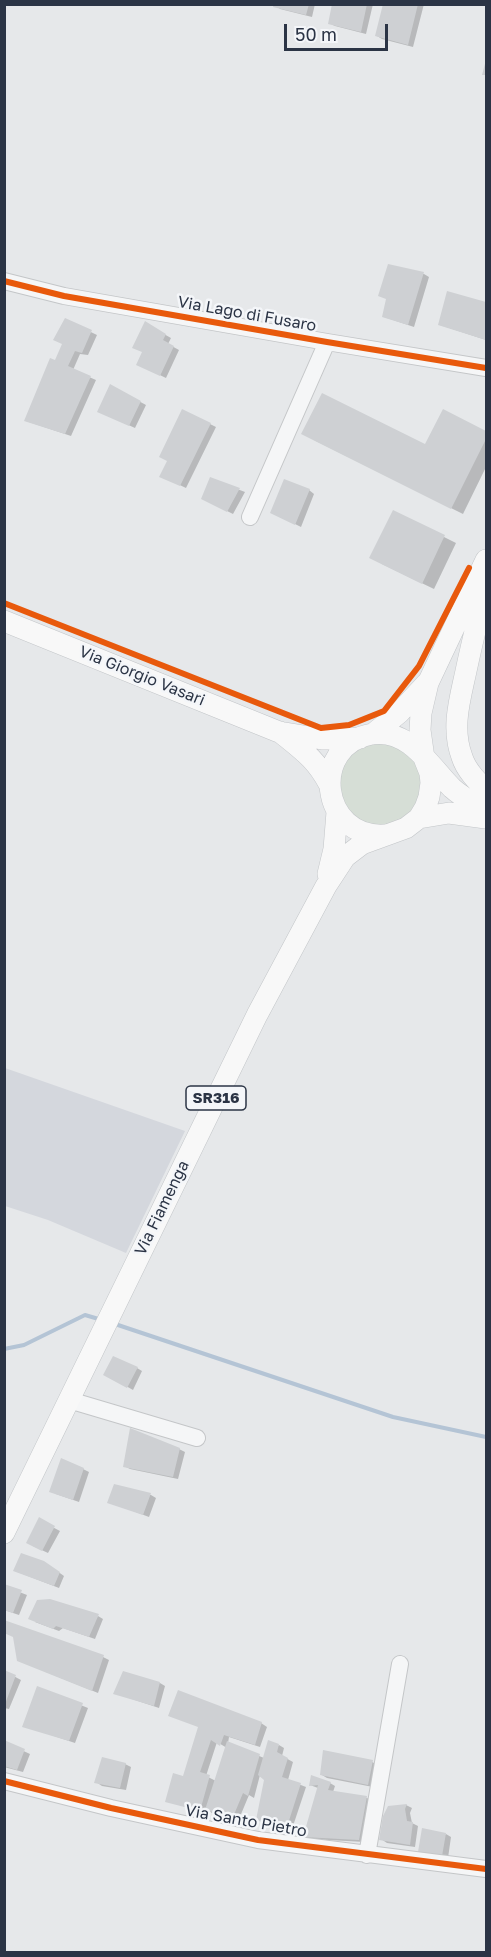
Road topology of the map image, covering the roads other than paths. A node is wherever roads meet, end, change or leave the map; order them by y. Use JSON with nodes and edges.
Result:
{"nodes":[{"id":1,"x":4,"y":281,"type":"edge"},
{"id":2,"x":327,"y":342,"type":"junction"},
{"id":3,"x":486,"y":368,"type":"edge"},
{"id":4,"x":250,"y":517,"type":"dead end"},
{"id":5,"x":486,"y":560,"type":"edge"},
{"id":6,"x":486,"y":590,"type":"edge"},
{"id":7,"x":4,"y":621,"type":"edge"},
{"id":8,"x":428,"y":683,"type":"junction"},
{"id":9,"x":279,"y":732,"type":"junction"},
{"id":10,"x":367,"y":736,"type":"junction"},
{"id":11,"x":424,"y":758,"type":"junction"},
{"id":12,"x":329,"y":784,"type":"junction"},
{"id":13,"x":486,"y":790,"type":"edge"},
{"id":14,"x":486,"y":811,"type":"edge"},
{"id":15,"x":337,"y":812,"type":"junction"},
{"id":16,"x":419,"y":818,"type":"junction"},
{"id":17,"x":486,"y":818,"type":"edge"},
{"id":18,"x":392,"y":834,"type":"junction"},
{"id":19,"x":326,"y":886,"type":"junction"},
{"id":20,"x":69,"y":1400,"type":"junction"},
{"id":21,"x":197,"y":1438,"type":"dead end"},
{"id":22,"x":4,"y":1533,"type":"edge"},
{"id":23,"x":400,"y":1664,"type":"dead end"},
{"id":24,"x":4,"y":1780,"type":"edge"},
{"id":25,"x":367,"y":1855,"type":"junction"},
{"id":26,"x":486,"y":1869,"type":"edge"}],
"edges":[{"from":1,"to":2,"type":"street","name":"Via Lago di Fusaro"},
{"from":2,"to":3,"type":"street","name":"Via Lago di Fusaro"},
{"from":2,"to":4,"type":"street","name":"Via Lago di Fusaro"},
{"from":5,"to":8,"type":"main road"},
{"from":6,"to":13,"type":"main road"},
{"from":7,"to":9,"type":"main road","name":"Via Giorgio Vasari"},
{"from":8,"to":10,"type":"main road"},
{"from":8,"to":11,"type":"main road"},
{"from":9,"to":10,"type":"main road","name":"Via Giorgio Vasari"},
{"from":9,"to":12,"type":"main road","name":"Via Giorgio Vasari"},
{"from":10,"to":11,"type":"main road"},
{"from":10,"to":12,"type":"main road"},
{"from":11,"to":14,"type":"main road"},
{"from":11,"to":16,"type":"main road"},
{"from":12,"to":15,"type":"main road","name":"Via Fiamenga","number":"SR316"},
{"from":15,"to":18,"type":"main road"},
{"from":15,"to":19,"type":"main road","name":"Via Fiamenga","number":"SR316"},
{"from":16,"to":17,"type":"main road"},
{"from":16,"to":18,"type":"main road","name":"Via Fiamenga","number":"SR316"},
{"from":18,"to":19,"type":"main road","name":"Via Fiamenga","number":"SR316"},
{"from":19,"to":20,"type":"main road","name":"Via Fiamenga","number":"SR316"},
{"from":20,"to":21,"type":"street"},
{"from":20,"to":22,"type":"main road","name":"Via Fiamenga","number":"SR316"},
{"from":23,"to":25,"type":"street"},
{"from":24,"to":25,"type":"street","name":"Via Santo Pietro"},
{"from":25,"to":26,"type":"street","name":"Via Santo Pietro"}]}
